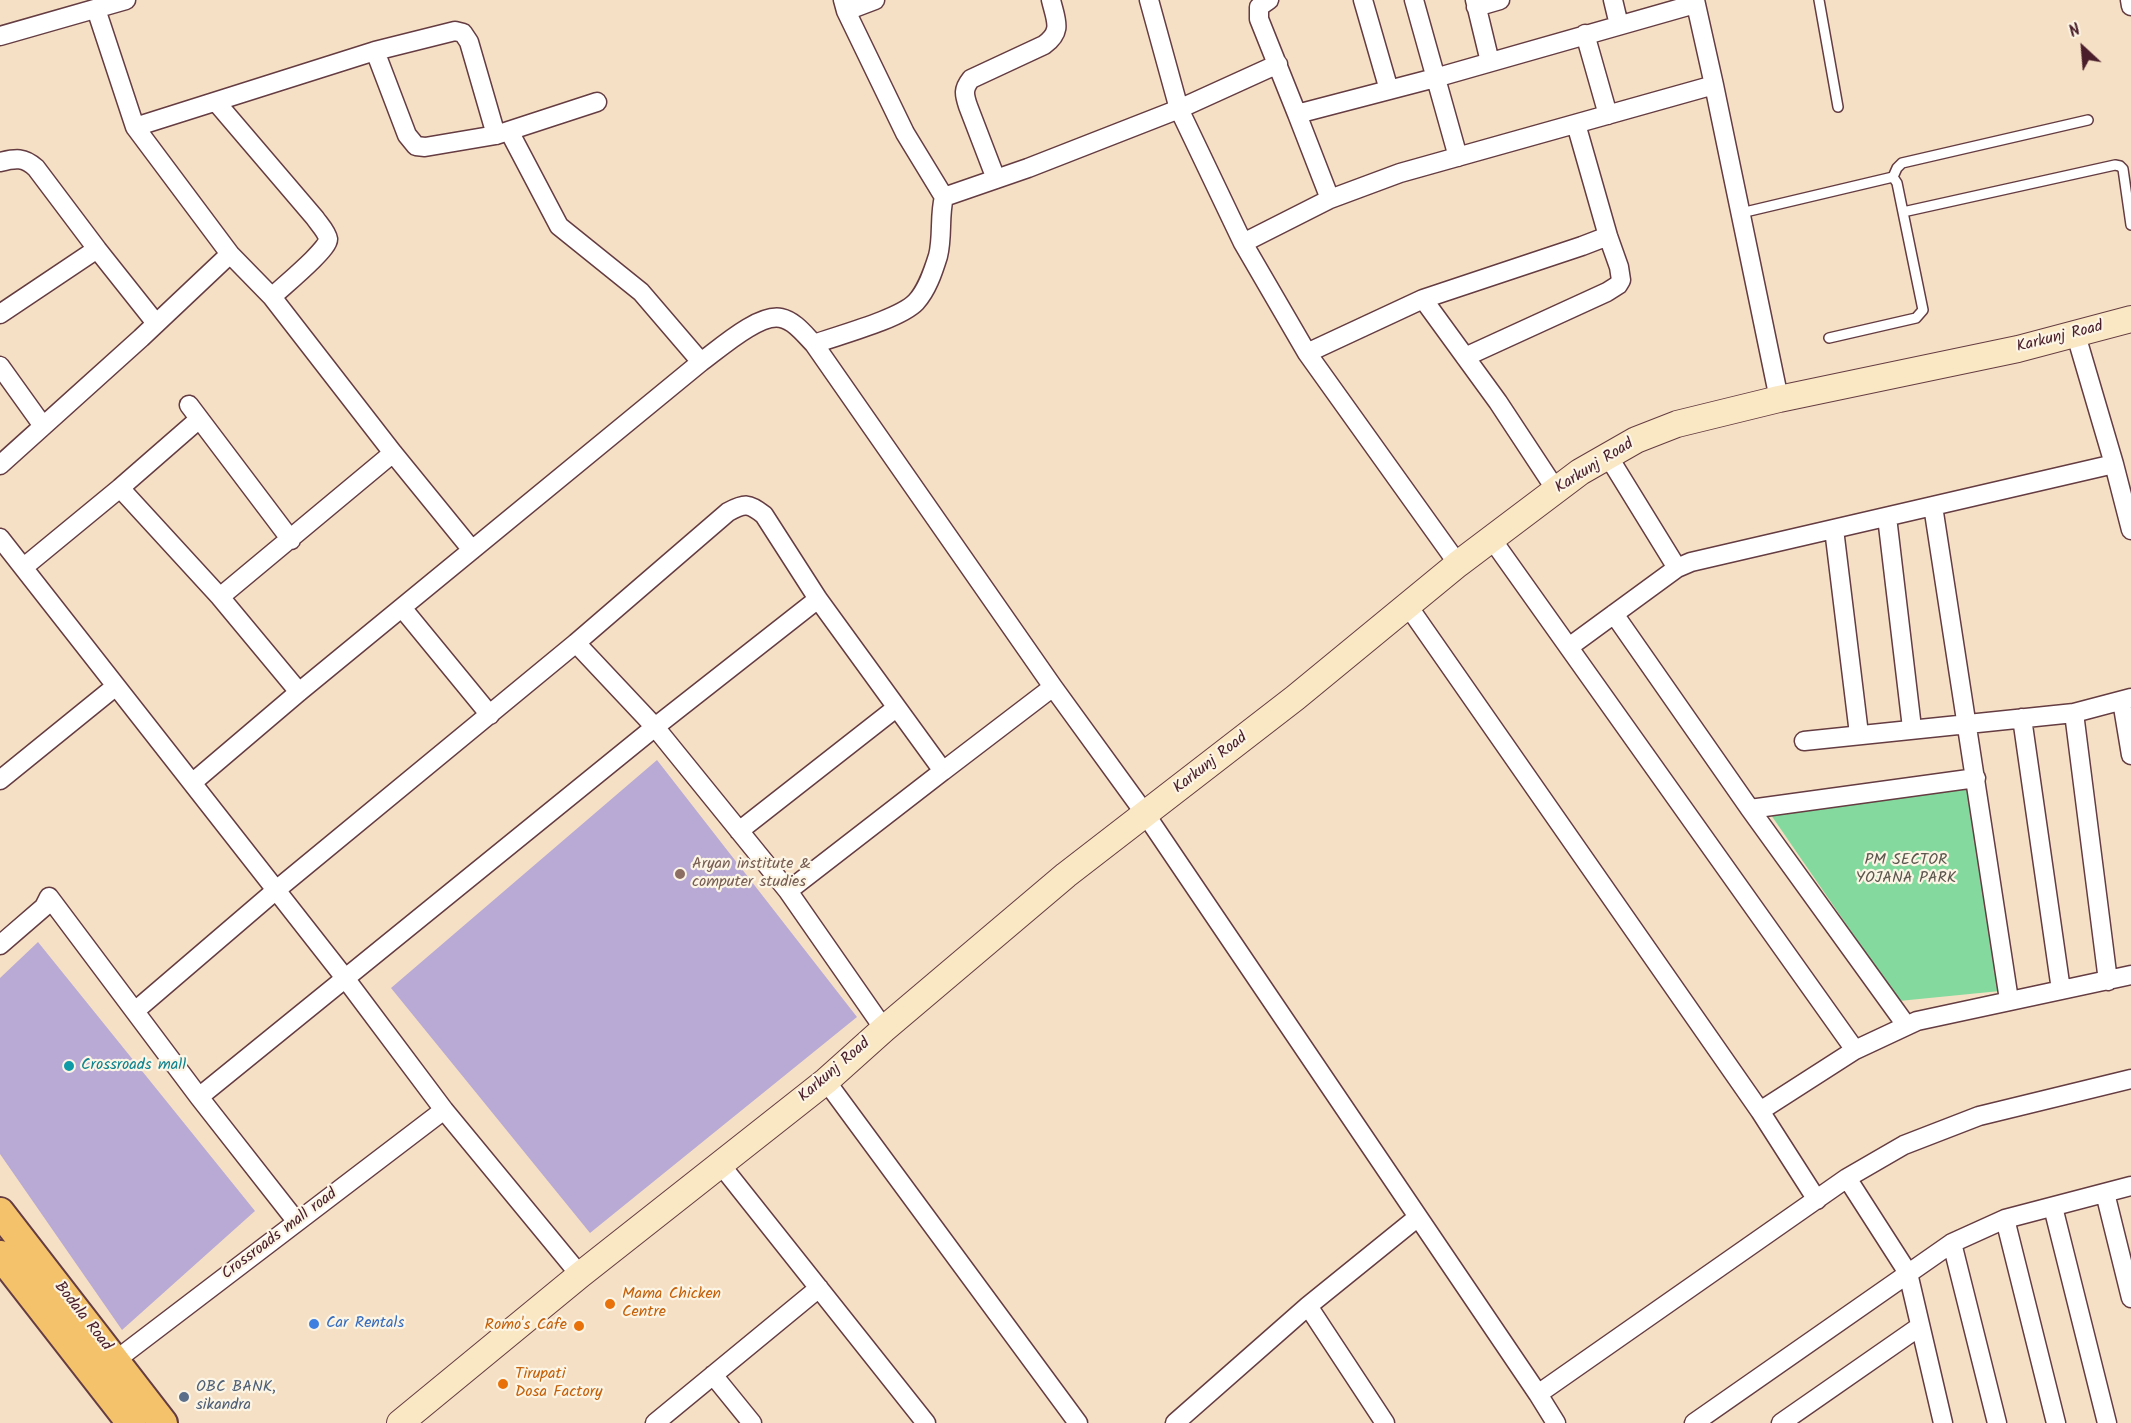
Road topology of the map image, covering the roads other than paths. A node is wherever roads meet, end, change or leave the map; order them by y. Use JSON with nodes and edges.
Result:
{"nodes":[{"id":1,"x":126,"y":0,"type":"edge"},
{"id":2,"x":875,"y":0,"type":"edge"},
{"id":3,"x":1051,"y":0,"type":"edge"},
{"id":4,"x":1149,"y":0,"type":"edge"},
{"id":5,"x":1269,"y":0,"type":"edge"},
{"id":6,"x":1363,"y":0,"type":"edge"},
{"id":7,"x":1414,"y":0,"type":"edge"},
{"id":8,"x":1500,"y":0,"type":"edge"},
{"id":9,"x":1613,"y":0,"type":"edge"},
{"id":10,"x":1819,"y":0,"type":"edge"},
{"id":11,"x":2130,"y":0,"type":"edge"},
{"id":12,"x":1695,"y":2,"type":"edge"},
{"id":13,"x":1476,"y":3,"type":"edge"},
{"id":14,"x":845,"y":5,"type":"edge"},
{"id":15,"x":2131,"y":6,"type":"edge"},
{"id":16,"x":96,"y":9,"type":"junction"},
{"id":17,"x":1619,"y":25,"type":"junction"},
{"id":18,"x":1585,"y":34,"type":"junction"},
{"id":19,"x":0,"y":36,"type":"edge"},
{"id":20,"x":375,"y":51,"type":"junction"},
{"id":21,"x":1490,"y":62,"type":"junction"},
{"id":22,"x":1278,"y":64,"type":"junction"},
{"id":23,"x":1435,"y":78,"type":"junction"},
{"id":24,"x":1714,"y":85,"type":"junction"},
{"id":25,"x":1389,"y":90,"type":"junction"},
{"id":26,"x":216,"y":102,"type":"junction"},
{"id":27,"x":597,"y":102,"type":"dead end"},
{"id":28,"x":1838,"y":107,"type":"dead end"},
{"id":29,"x":1179,"y":109,"type":"junction"},
{"id":30,"x":1297,"y":114,"type":"junction"},
{"id":31,"x":1608,"y":115,"type":"junction"},
{"id":32,"x":2088,"y":120,"type":"dead end"},
{"id":33,"x":1576,"y":124,"type":"junction"},
{"id":34,"x":135,"y":127,"type":"junction"},
{"id":35,"x":503,"y":133,"type":"junction"},
{"id":36,"x":1458,"y":157,"type":"junction"},
{"id":37,"x":0,"y":162,"type":"edge"},
{"id":38,"x":1893,"y":177,"type":"junction"},
{"id":39,"x":996,"y":179,"type":"junction"},
{"id":40,"x":944,"y":196,"type":"junction"},
{"id":41,"x":1330,"y":199,"type":"junction"},
{"id":42,"x":1903,"y":212,"type":"junction"},
{"id":43,"x":1740,"y":213,"type":"junction"},
{"id":44,"x":2131,"y":225,"type":"edge"},
{"id":45,"x":1608,"y":236,"type":"junction"},
{"id":46,"x":1243,"y":243,"type":"junction"},
{"id":47,"x":97,"y":249,"type":"junction"},
{"id":48,"x":230,"y":254,"type":"junction"},
{"id":49,"x":272,"y":297,"type":"junction"},
{"id":50,"x":1423,"y":299,"type":"junction"},
{"id":51,"x":0,"y":314,"type":"edge"},
{"id":52,"x":2131,"y":319,"type":"edge"},
{"id":53,"x":155,"y":322,"type":"junction"},
{"id":54,"x":2076,"y":335,"type":"junction"},
{"id":55,"x":1829,"y":338,"type":"dead end"},
{"id":56,"x":814,"y":344,"type":"junction"},
{"id":57,"x":1307,"y":353,"type":"junction"},
{"id":58,"x":1465,"y":357,"type":"junction"},
{"id":59,"x":701,"y":362,"type":"junction"},
{"id":60,"x":0,"y":366,"type":"edge"},
{"id":61,"x":1779,"y":399,"type":"junction"},
{"id":62,"x":43,"y":426,"type":"junction"},
{"id":63,"x":393,"y":453,"type":"junction"},
{"id":64,"x":1608,"y":456,"type":"junction"},
{"id":65,"x":2114,"y":464,"type":"junction"},
{"id":66,"x":0,"y":465,"type":"edge"},
{"id":67,"x":120,"y":488,"type":"junction"},
{"id":68,"x":1556,"y":490,"type":"junction"},
{"id":69,"x":1933,"y":506,"type":"junction"},
{"id":70,"x":1887,"y":517,"type":"junction"},
{"id":71,"x":1834,"y":529,"type":"junction"},
{"id":72,"x":2131,"y":530,"type":"edge"},
{"id":73,"x":0,"y":538,"type":"edge"},
{"id":74,"x":1491,"y":538,"type":"junction"},
{"id":75,"x":291,"y":540,"type":"junction"},
{"id":76,"x":472,"y":550,"type":"junction"},
{"id":77,"x":1458,"y":564,"type":"junction"},
{"id":78,"x":24,"y":567,"type":"junction"},
{"id":79,"x":1677,"y":568,"type":"junction"},
{"id":80,"x":220,"y":597,"type":"junction"},
{"id":81,"x":818,"y":599,"type":"junction"},
{"id":82,"x":1408,"y":606,"type":"junction"},
{"id":83,"x":403,"y":609,"type":"junction"},
{"id":84,"x":1614,"y":614,"type":"junction"},
{"id":85,"x":576,"y":643,"type":"junction"},
{"id":86,"x":1569,"y":647,"type":"junction"},
{"id":87,"x":116,"y":686,"type":"junction"},
{"id":88,"x":1053,"y":687,"type":"junction"},
{"id":89,"x":299,"y":692,"type":"junction"},
{"id":90,"x":2127,"y":700,"type":"edge"},
{"id":91,"x":896,"y":708,"type":"junction"},
{"id":92,"x":2074,"y":713,"type":"junction"},
{"id":93,"x":490,"y":715,"type":"junction"},
{"id":94,"x":2022,"y":718,"type":"junction"},
{"id":95,"x":1968,"y":724,"type":"junction"},
{"id":96,"x":655,"y":727,"type":"junction"},
{"id":97,"x":1912,"y":728,"type":"junction"},
{"id":98,"x":1859,"y":734,"type":"junction"},
{"id":99,"x":1804,"y":741,"type":"dead end"},
{"id":100,"x":2131,"y":755,"type":"edge"},
{"id":101,"x":943,"y":771,"type":"junction"},
{"id":102,"x":1976,"y":778,"type":"junction"},
{"id":103,"x":0,"y":780,"type":"edge"},
{"id":104,"x":192,"y":783,"type":"junction"},
{"id":105,"x":1750,"y":809,"type":"junction"},
{"id":106,"x":1146,"y":814,"type":"junction"},
{"id":107,"x":740,"y":831,"type":"junction"},
{"id":108,"x":275,"y":891,"type":"junction"},
{"id":109,"x":788,"y":891,"type":"junction"},
{"id":110,"x":0,"y":945,"type":"edge"},
{"id":111,"x":2131,"y":975,"type":"edge"},
{"id":112,"x":345,"y":978,"type":"junction"},
{"id":113,"x":2108,"y":981,"type":"junction"},
{"id":114,"x":2061,"y":990,"type":"junction"},
{"id":115,"x":2009,"y":1000,"type":"junction"},
{"id":116,"x":135,"y":1011,"type":"junction"},
{"id":117,"x":1906,"y":1025,"type":"junction"},
{"id":118,"x":884,"y":1029,"type":"junction"},
{"id":119,"x":1855,"y":1050,"type":"junction"},
{"id":120,"x":2131,"y":1079,"type":"edge"},
{"id":121,"x":826,"y":1081,"type":"junction"},
{"id":122,"x":199,"y":1097,"type":"junction"},
{"id":123,"x":444,"y":1110,"type":"junction"},
{"id":124,"x":1760,"y":1111,"type":"junction"},
{"id":125,"x":721,"y":1165,"type":"junction"},
{"id":126,"x":1847,"y":1178,"type":"junction"},
{"id":127,"x":2131,"y":1186,"type":"edge"},
{"id":128,"x":2105,"y":1193,"type":"junction"},
{"id":129,"x":1817,"y":1200,"type":"junction"},
{"id":130,"x":2053,"y":1206,"type":"junction"},
{"id":131,"x":0,"y":1212,"type":"edge"},
{"id":132,"x":1418,"y":1217,"type":"junction"},
{"id":133,"x":2005,"y":1219,"type":"junction"},
{"id":134,"x":297,"y":1222,"type":"junction"},
{"id":135,"x":1952,"y":1243,"type":"junction"},
{"id":136,"x":0,"y":1255,"type":"edge"},
{"id":137,"x":1908,"y":1273,"type":"junction"},
{"id":138,"x":580,"y":1275,"type":"junction"},
{"id":139,"x":819,"y":1288,"type":"junction"},
{"id":140,"x":2131,"y":1298,"type":"edge"},
{"id":141,"x":1308,"y":1306,"type":"junction"},
{"id":142,"x":1919,"y":1327,"type":"junction"},
{"id":143,"x":116,"y":1360,"type":"junction"},
{"id":144,"x":713,"y":1375,"type":"junction"},
{"id":145,"x":1538,"y":1394,"type":"junction"},
{"id":146,"x":131,"y":1415,"type":"edge"},
{"id":147,"x":163,"y":1423,"type":"edge"},
{"id":148,"x":400,"y":1423,"type":"edge"},
{"id":149,"x":655,"y":1423,"type":"edge"},
{"id":150,"x":752,"y":1423,"type":"edge"},
{"id":151,"x":926,"y":1423,"type":"edge"},
{"id":152,"x":1078,"y":1423,"type":"edge"},
{"id":153,"x":1175,"y":1423,"type":"edge"},
{"id":154,"x":1385,"y":1423,"type":"edge"},
{"id":155,"x":1556,"y":1423,"type":"edge"},
{"id":156,"x":1696,"y":1423,"type":"edge"},
{"id":157,"x":1781,"y":1423,"type":"edge"},
{"id":158,"x":1943,"y":1423,"type":"edge"},
{"id":159,"x":1997,"y":1423,"type":"edge"},
{"id":160,"x":2056,"y":1423,"type":"edge"},
{"id":161,"x":2107,"y":1423,"type":"edge"}],
"edges":[{"from":1,"to":16,"type":"street"},
{"from":2,"to":14,"type":"street"},
{"from":3,"to":39,"type":"street"},
{"from":4,"to":29,"type":"street"},
{"from":5,"to":22,"type":"street"},
{"from":6,"to":25,"type":"street"},
{"from":7,"to":23,"type":"street"},
{"from":8,"to":13,"type":"street"},
{"from":9,"to":17,"type":"street"},
{"from":10,"to":28,"type":"lane"},
{"from":11,"to":15,"type":"street"},
{"from":12,"to":17,"type":"street"},
{"from":12,"to":24,"type":"street"},
{"from":13,"to":21,"type":"street"},
{"from":14,"to":40,"type":"street"},
{"from":16,"to":19,"type":"street"},
{"from":16,"to":34,"type":"street"},
{"from":17,"to":18,"type":"street"},
{"from":18,"to":21,"type":"street"},
{"from":18,"to":31,"type":"street"},
{"from":20,"to":26,"type":"street"},
{"from":20,"to":35,"type":"street"},
{"from":20,"to":35,"type":"street"},
{"from":21,"to":23,"type":"street"},
{"from":22,"to":29,"type":"street"},
{"from":22,"to":30,"type":"street"},
{"from":23,"to":25,"type":"street"},
{"from":23,"to":36,"type":"street"},
{"from":24,"to":31,"type":"street"},
{"from":24,"to":43,"type":"street"},
{"from":25,"to":30,"type":"street"},
{"from":26,"to":34,"type":"street"},
{"from":26,"to":49,"type":"street"},
{"from":27,"to":35,"type":"street"},
{"from":29,"to":39,"type":"street"},
{"from":29,"to":46,"type":"street"},
{"from":30,"to":41,"type":"street"},
{"from":31,"to":33,"type":"street"},
{"from":32,"to":38,"type":"lane"},
{"from":33,"to":36,"type":"street"},
{"from":33,"to":45,"type":"street"},
{"from":34,"to":48,"type":"street"},
{"from":35,"to":59,"type":"street"},
{"from":36,"to":41,"type":"street"},
{"from":37,"to":47,"type":"street"},
{"from":38,"to":42,"type":"lane"},
{"from":38,"to":43,"type":"lane"},
{"from":39,"to":40,"type":"street"},
{"from":40,"to":56,"type":"street"},
{"from":41,"to":46,"type":"street"},
{"from":42,"to":44,"type":"lane"},
{"from":42,"to":55,"type":"lane"},
{"from":43,"to":61,"type":"street"},
{"from":45,"to":50,"type":"street"},
{"from":45,"to":58,"type":"street"},
{"from":46,"to":57,"type":"street"},
{"from":47,"to":51,"type":"street"},
{"from":47,"to":53,"type":"street"},
{"from":48,"to":49,"type":"street"},
{"from":48,"to":53,"type":"street"},
{"from":49,"to":63,"type":"street"},
{"from":50,"to":57,"type":"street"},
{"from":50,"to":58,"type":"street"},
{"from":52,"to":54,"type":"street","name":"Karkunj Road"},
{"from":53,"to":62,"type":"street"},
{"from":54,"to":61,"type":"street","name":"Karkunj Road"},
{"from":54,"to":65,"type":"street"},
{"from":56,"to":59,"type":"street"},
{"from":56,"to":88,"type":"street"},
{"from":57,"to":77,"type":"street"},
{"from":58,"to":68,"type":"street"},
{"from":59,"to":76,"type":"street"},
{"from":60,"to":62,"type":"street"},
{"from":61,"to":64,"type":"street","name":"Karkunj Road"},
{"from":62,"to":66,"type":"street"},
{"from":63,"to":75,"type":"street"},
{"from":63,"to":76,"type":"street"},
{"from":64,"to":68,"type":"street","name":"Karkunj Road"},
{"from":64,"to":79,"type":"street"},
{"from":65,"to":69,"type":"street"},
{"from":65,"to":72,"type":"street"},
{"from":67,"to":75,"type":"street"},
{"from":67,"to":78,"type":"street"},
{"from":67,"to":80,"type":"street"},
{"from":68,"to":74,"type":"street","name":"Karkunj Road"},
{"from":69,"to":70,"type":"street"},
{"from":69,"to":95,"type":"street"},
{"from":70,"to":71,"type":"street"},
{"from":70,"to":97,"type":"street"},
{"from":71,"to":79,"type":"street"},
{"from":71,"to":98,"type":"street"},
{"from":73,"to":78,"type":"street"},
{"from":74,"to":77,"type":"street","name":"Karkunj Road"},
{"from":74,"to":86,"type":"street"},
{"from":75,"to":80,"type":"street"},
{"from":76,"to":83,"type":"street"},
{"from":77,"to":82,"type":"street","name":"Karkunj Road"},
{"from":78,"to":87,"type":"street"},
{"from":79,"to":84,"type":"street"},
{"from":80,"to":89,"type":"street"},
{"from":81,"to":85,"type":"street"},
{"from":81,"to":91,"type":"street"},
{"from":81,"to":96,"type":"street"},
{"from":82,"to":106,"type":"street","name":"Karkunj Road"},
{"from":82,"to":124,"type":"street"},
{"from":83,"to":89,"type":"street"},
{"from":83,"to":93,"type":"street"},
{"from":84,"to":86,"type":"street"},
{"from":84,"to":105,"type":"street"},
{"from":85,"to":93,"type":"street"},
{"from":85,"to":96,"type":"street"},
{"from":86,"to":119,"type":"street"},
{"from":87,"to":103,"type":"street"},
{"from":87,"to":104,"type":"street"},
{"from":88,"to":101,"type":"street"},
{"from":88,"to":106,"type":"street"},
{"from":89,"to":104,"type":"street"},
{"from":90,"to":92,"type":"street"},
{"from":90,"to":100,"type":"street"},
{"from":91,"to":101,"type":"street"},
{"from":91,"to":107,"type":"street"},
{"from":92,"to":94,"type":"street"},
{"from":92,"to":113,"type":"street"},
{"from":93,"to":108,"type":"street"},
{"from":94,"to":95,"type":"street"},
{"from":94,"to":114,"type":"street"},
{"from":95,"to":97,"type":"street"},
{"from":95,"to":102,"type":"street"},
{"from":96,"to":107,"type":"street"},
{"from":96,"to":112,"type":"street"},
{"from":97,"to":98,"type":"street"},
{"from":98,"to":99,"type":"street"},
{"from":101,"to":109,"type":"street"},
{"from":102,"to":105,"type":"street"},
{"from":102,"to":115,"type":"street"},
{"from":104,"to":108,"type":"street"},
{"from":105,"to":117,"type":"street"},
{"from":106,"to":118,"type":"street","name":"Karkunj Road"},
{"from":106,"to":132,"type":"street"},
{"from":107,"to":109,"type":"street"},
{"from":108,"to":112,"type":"street"},
{"from":108,"to":116,"type":"street"},
{"from":109,"to":118,"type":"street"},
{"from":110,"to":116,"type":"street"},
{"from":111,"to":113,"type":"street"},
{"from":112,"to":122,"type":"street"},
{"from":112,"to":123,"type":"street"},
{"from":113,"to":114,"type":"street"},
{"from":114,"to":115,"type":"street"},
{"from":115,"to":117,"type":"street"},
{"from":116,"to":122,"type":"street"},
{"from":117,"to":119,"type":"street"},
{"from":118,"to":121,"type":"street","name":"Karkunj Road"},
{"from":119,"to":124,"type":"street"},
{"from":120,"to":126,"type":"street"},
{"from":121,"to":125,"type":"street","name":"Karkunj Road"},
{"from":121,"to":152,"type":"street"},
{"from":122,"to":134,"type":"street"},
{"from":123,"to":134,"type":"street","name":"Crossroads mall road"},
{"from":123,"to":138,"type":"street"},
{"from":124,"to":129,"type":"street"},
{"from":125,"to":138,"type":"street","name":"Karkunj Road"},
{"from":125,"to":139,"type":"street"},
{"from":126,"to":129,"type":"street"},
{"from":126,"to":137,"type":"street"},
{"from":127,"to":128,"type":"street"},
{"from":128,"to":130,"type":"street"},
{"from":128,"to":140,"type":"street"},
{"from":129,"to":145,"type":"street"},
{"from":130,"to":133,"type":"street"},
{"from":130,"to":161,"type":"street"},
{"from":131,"to":143,"type":"main road","name":"Bodala Road"},
{"from":132,"to":141,"type":"street"},
{"from":132,"to":145,"type":"street"},
{"from":133,"to":135,"type":"street"},
{"from":133,"to":160,"type":"street"},
{"from":134,"to":143,"type":"street","name":"Crossroads mall road"},
{"from":135,"to":137,"type":"street"},
{"from":135,"to":159,"type":"street"},
{"from":136,"to":146,"type":"main road","name":"Bodala Road"},
{"from":137,"to":142,"type":"street"},
{"from":137,"to":156,"type":"street"},
{"from":138,"to":148,"type":"street","name":"Karkunj Road"},
{"from":139,"to":144,"type":"street"},
{"from":139,"to":151,"type":"street"},
{"from":141,"to":153,"type":"street"},
{"from":141,"to":154,"type":"street"},
{"from":142,"to":157,"type":"street"},
{"from":142,"to":158,"type":"street"},
{"from":143,"to":146,"type":"main road","name":"Bodala Road"},
{"from":144,"to":149,"type":"street"},
{"from":144,"to":150,"type":"street"},
{"from":145,"to":155,"type":"street"},
{"from":146,"to":147,"type":"main road","name":"Bodala Road"}]}
